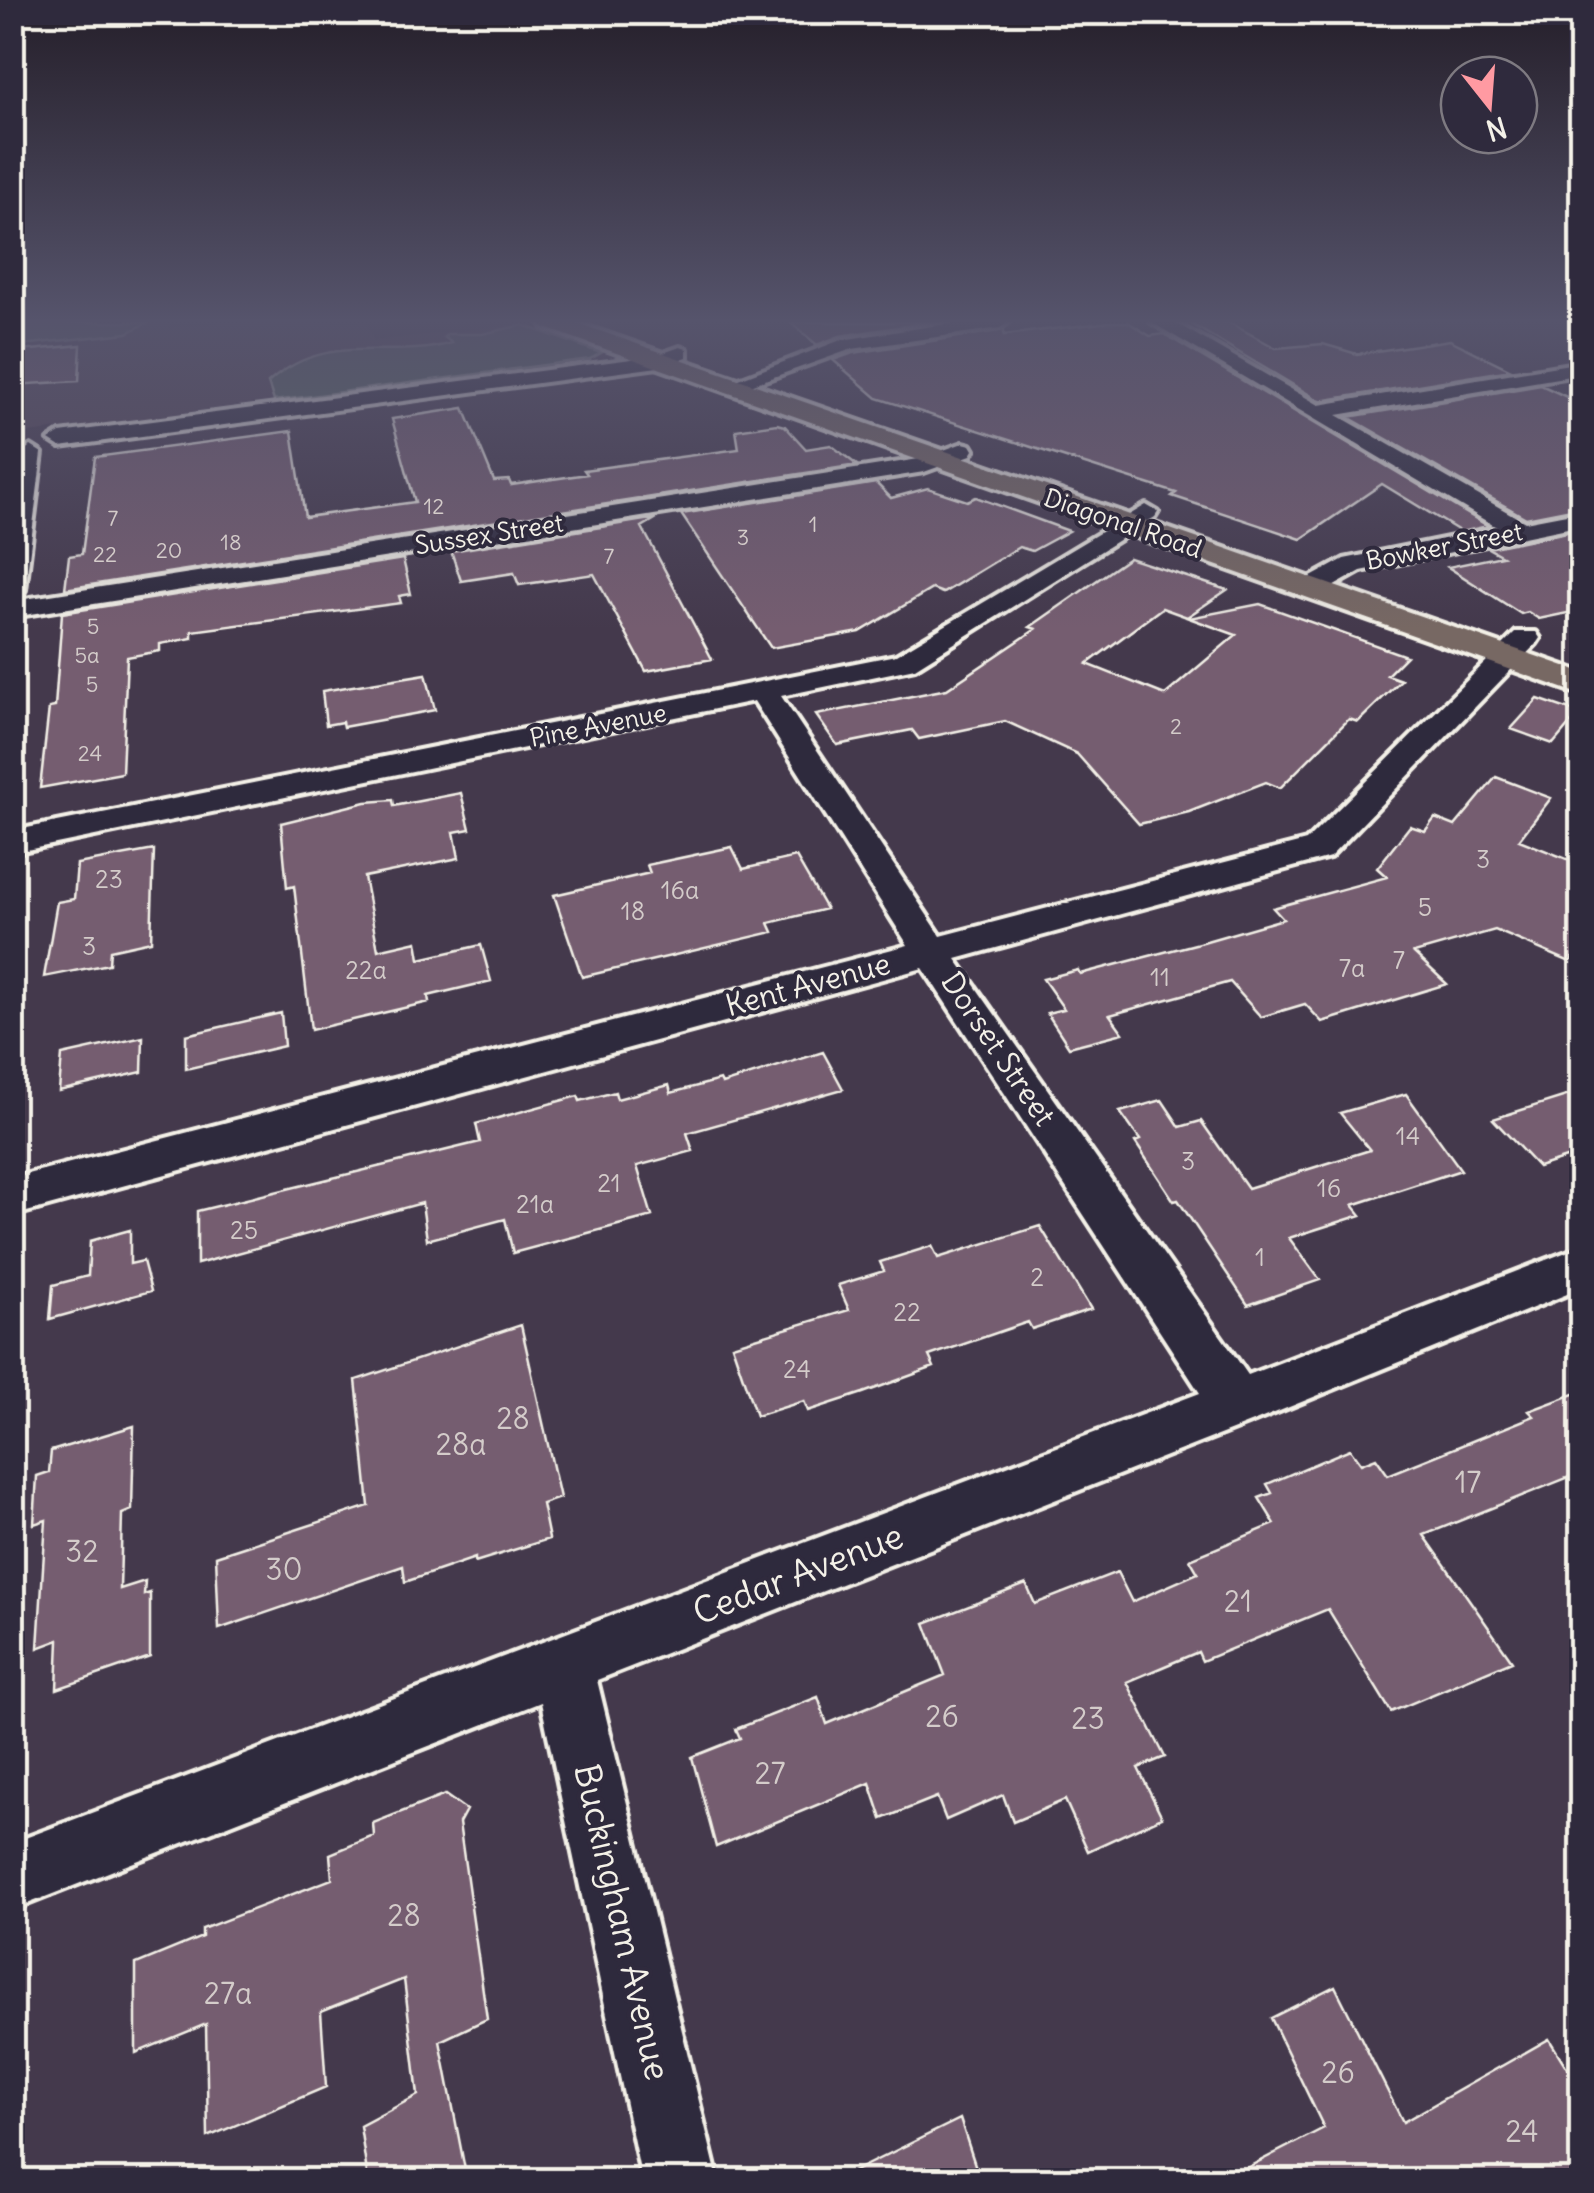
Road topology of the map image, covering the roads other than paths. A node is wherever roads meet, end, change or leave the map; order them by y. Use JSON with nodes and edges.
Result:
{"nodes":[{"id":1,"x":175,"y":424,"type":"edge"},
{"id":2,"x":865,"y":424,"type":"edge"},
{"id":3,"x":1338,"y":424,"type":"edge"},
{"id":4,"x":954,"y":455,"type":"junction"},
{"id":5,"x":1582,"y":518,"type":"edge"},
{"id":6,"x":1136,"y":519,"type":"junction"},
{"id":7,"x":1522,"y":530,"type":"junction"},
{"id":8,"x":1322,"y":581,"type":"junction"},
{"id":9,"x":13,"y":587,"type":"edge"},
{"id":10,"x":12,"y":609,"type":"edge"},
{"id":11,"x":1516,"y":648,"type":"junction"},
{"id":12,"x":1582,"y":657,"type":"edge"},
{"id":13,"x":1582,"y":684,"type":"edge"},
{"id":14,"x":763,"y":692,"type":"junction"},
{"id":15,"x":12,"y":842,"type":"edge"},
{"id":16,"x":932,"y":952,"type":"junction"},
{"id":17,"x":12,"y":1197,"type":"edge"},
{"id":18,"x":1582,"y":1266,"type":"edge"},
{"id":19,"x":1237,"y":1404,"type":"junction"},
{"id":20,"x":563,"y":1664,"type":"junction"},
{"id":21,"x":12,"y":1876,"type":"edge"},
{"id":22,"x":680,"y":2180,"type":"edge"}],
"edges":[{"from":1,"to":9,"type":"street"},
{"from":2,"to":4,"type":"main road","name":"Diagonal Road"},
{"from":3,"to":7,"type":"street"},
{"from":4,"to":6,"type":"main road","name":"Diagonal Road"},
{"from":4,"to":10,"type":"street","name":"Sussex Street"},
{"from":5,"to":7,"type":"street","name":"Bowker Street"},
{"from":6,"to":8,"type":"main road","name":"Diagonal Road"},
{"from":6,"to":14,"type":"street","name":"Pine Avenue"},
{"from":7,"to":8,"type":"street","name":"Bowker Street"},
{"from":8,"to":11,"type":"main road","name":"Diagonal Road"},
{"from":11,"to":12,"type":"main road","name":"Diagonal Road"},
{"from":11,"to":13,"type":"main road","name":"Diagonal Road"},
{"from":11,"to":16,"type":"street","name":"Kent Avenue"},
{"from":14,"to":15,"type":"street","name":"Pine Avenue"},
{"from":14,"to":16,"type":"street","name":"Dorset Street"},
{"from":16,"to":17,"type":"street","name":"Kent Avenue"},
{"from":16,"to":19,"type":"street","name":"Dorset Street"},
{"from":18,"to":19,"type":"street","name":"Cedar Avenue"},
{"from":19,"to":20,"type":"street","name":"Cedar Avenue"},
{"from":20,"to":21,"type":"street","name":"Cedar Avenue"},
{"from":20,"to":22,"type":"street","name":"Buckingham Avenue"}]}
